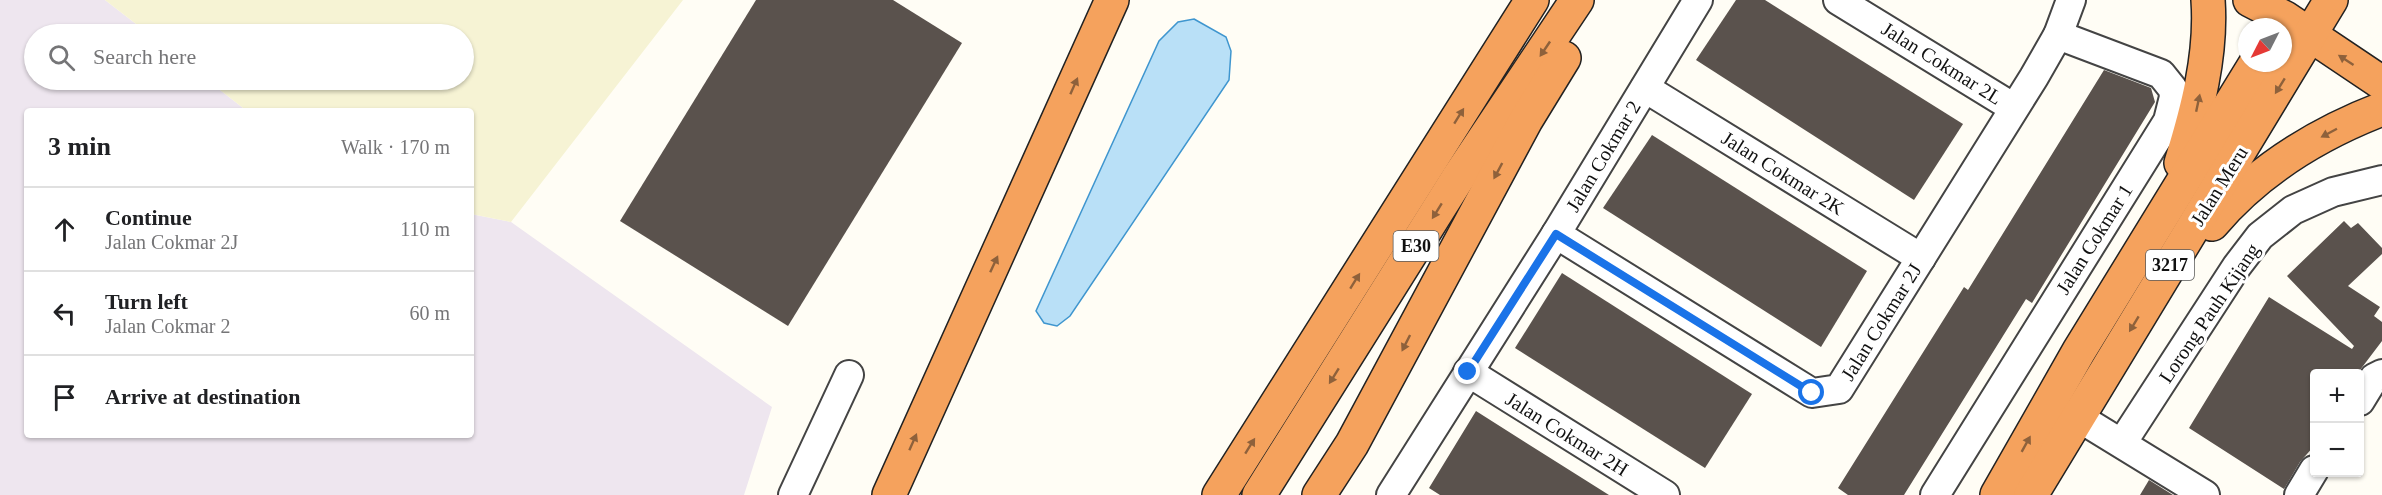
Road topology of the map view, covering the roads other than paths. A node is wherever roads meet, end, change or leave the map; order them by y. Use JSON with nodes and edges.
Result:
{"nodes":[{"id":1,"x":1112,"y":0,"type":"edge"},
{"id":2,"x":1532,"y":0,"type":"edge"},
{"id":3,"x":1577,"y":0,"type":"edge"},
{"id":4,"x":1591,"y":0,"type":"edge"},
{"id":5,"x":1698,"y":0,"type":"edge"},
{"id":6,"x":1838,"y":0,"type":"edge"},
{"id":7,"x":2071,"y":0,"type":"edge"},
{"id":8,"x":2208,"y":0,"type":"edge"},
{"id":9,"x":2250,"y":0,"type":"edge"},
{"id":10,"x":2331,"y":0,"type":"edge"},
{"id":11,"x":2288,"y":18,"type":"edge"},
{"id":12,"x":2292,"y":20,"type":"edge"},
{"id":13,"x":2058,"y":35,"type":"junction"},
{"id":14,"x":2250,"y":72,"type":"edge"},
{"id":15,"x":2265,"y":72,"type":"edge"},
{"id":16,"x":2382,"y":83,"type":"edge"},
{"id":17,"x":1645,"y":88,"type":"junction"},
{"id":18,"x":2014,"y":108,"type":"junction"},
{"id":19,"x":2382,"y":109,"type":"edge"},
{"id":20,"x":2382,"y":180,"type":"edge"},
{"id":21,"x":2160,"y":218,"type":"junction"},
{"id":22,"x":1556,"y":234,"type":"junction"},
{"id":23,"x":1921,"y":258,"type":"junction"},
{"id":24,"x":2151,"y":296,"type":"junction"},
{"id":25,"x":1468,"y":372,"type":"junction"},
{"id":26,"x":2382,"y":374,"type":"edge"},
{"id":27,"x":849,"y":375,"type":"dead end"},
{"id":28,"x":2364,"y":394,"type":"edge"},
{"id":29,"x":2078,"y":417,"type":"junction"},
{"id":30,"x":2122,"y":443,"type":"junction"},
{"id":31,"x":2310,"y":476,"type":"edge"},
{"id":32,"x":793,"y":495,"type":"edge"},
{"id":33,"x":889,"y":495,"type":"edge"},
{"id":34,"x":1219,"y":495,"type":"edge"},
{"id":35,"x":1259,"y":495,"type":"edge"},
{"id":36,"x":1319,"y":495,"type":"edge"},
{"id":37,"x":1391,"y":495,"type":"edge"},
{"id":38,"x":1665,"y":495,"type":"edge"},
{"id":39,"x":1935,"y":495,"type":"edge"},
{"id":40,"x":1997,"y":495,"type":"edge"},
{"id":41,"x":2031,"y":495,"type":"edge"},
{"id":42,"x":2205,"y":495,"type":"edge"},
{"id":43,"x":2298,"y":495,"type":"edge"}],
"edges":[{"from":33,"to":1,"type":"highway","one_way":true},
{"from":34,"to":2,"type":"highway","number":"E30","one_way":true},
{"from":3,"to":35,"type":"highway","number":"E30","one_way":true},
{"from":4,"to":36,"type":"highway","one_way":true},
{"from":5,"to":17,"type":"street","name":"Jalan Cokmar 2"},
{"from":6,"to":18,"type":"street","name":"Jalan Cokmar 2L"},
{"from":7,"to":13,"type":"street","name":"Jalan Cokmar 2J"},
{"from":21,"to":8,"type":"highway","one_way":true},
{"from":9,"to":11,"type":"highway"},
{"from":10,"to":12,"type":"highway","name":"Jalan Meru","number":"3217"},
{"from":16,"to":12,"type":"highway","one_way":true},
{"from":13,"to":18,"type":"street","name":"Jalan Cokmar 2J"},
{"from":13,"to":39,"type":"street","name":"Jalan Cokmar 1"},
{"from":14,"to":21,"type":"highway","name":"Jalan Meru","number":"3217"},
{"from":15,"to":24,"type":"highway","name":"Jalan Meru","number":"3217","one_way":true},
{"from":17,"to":22,"type":"street","name":"Jalan Cokmar 2"},
{"from":17,"to":23,"type":"street","name":"Jalan Cokmar 2K"},
{"from":18,"to":23,"type":"street","name":"Jalan Cokmar 2J"},
{"from":19,"to":24,"type":"highway","one_way":true},
{"from":20,"to":30,"type":"street","name":"Lorong Pauh Kijang"},
{"from":40,"to":21,"type":"highway","name":"Jalan Meru","number":"3217","one_way":true},
{"from":22,"to":23,"type":"street","name":"Jalan Cokmar 2J"},
{"from":22,"to":25,"type":"street","name":"Jalan Cokmar 2"},
{"from":24,"to":29,"type":"highway","name":"Jalan Meru","number":"3217","one_way":true},
{"from":25,"to":37,"type":"street","name":"Jalan Cokmar 2"},
{"from":25,"to":38,"type":"street","name":"Jalan Cokmar 2H"},
{"from":26,"to":28,"type":"street"},
{"from":27,"to":32,"type":"street"},
{"from":29,"to":30,"type":"street"},
{"from":29,"to":41,"type":"highway","name":"Jalan Meru","number":"3217"},
{"from":30,"to":42,"type":"street"},
{"from":31,"to":43,"type":"street"}]}
